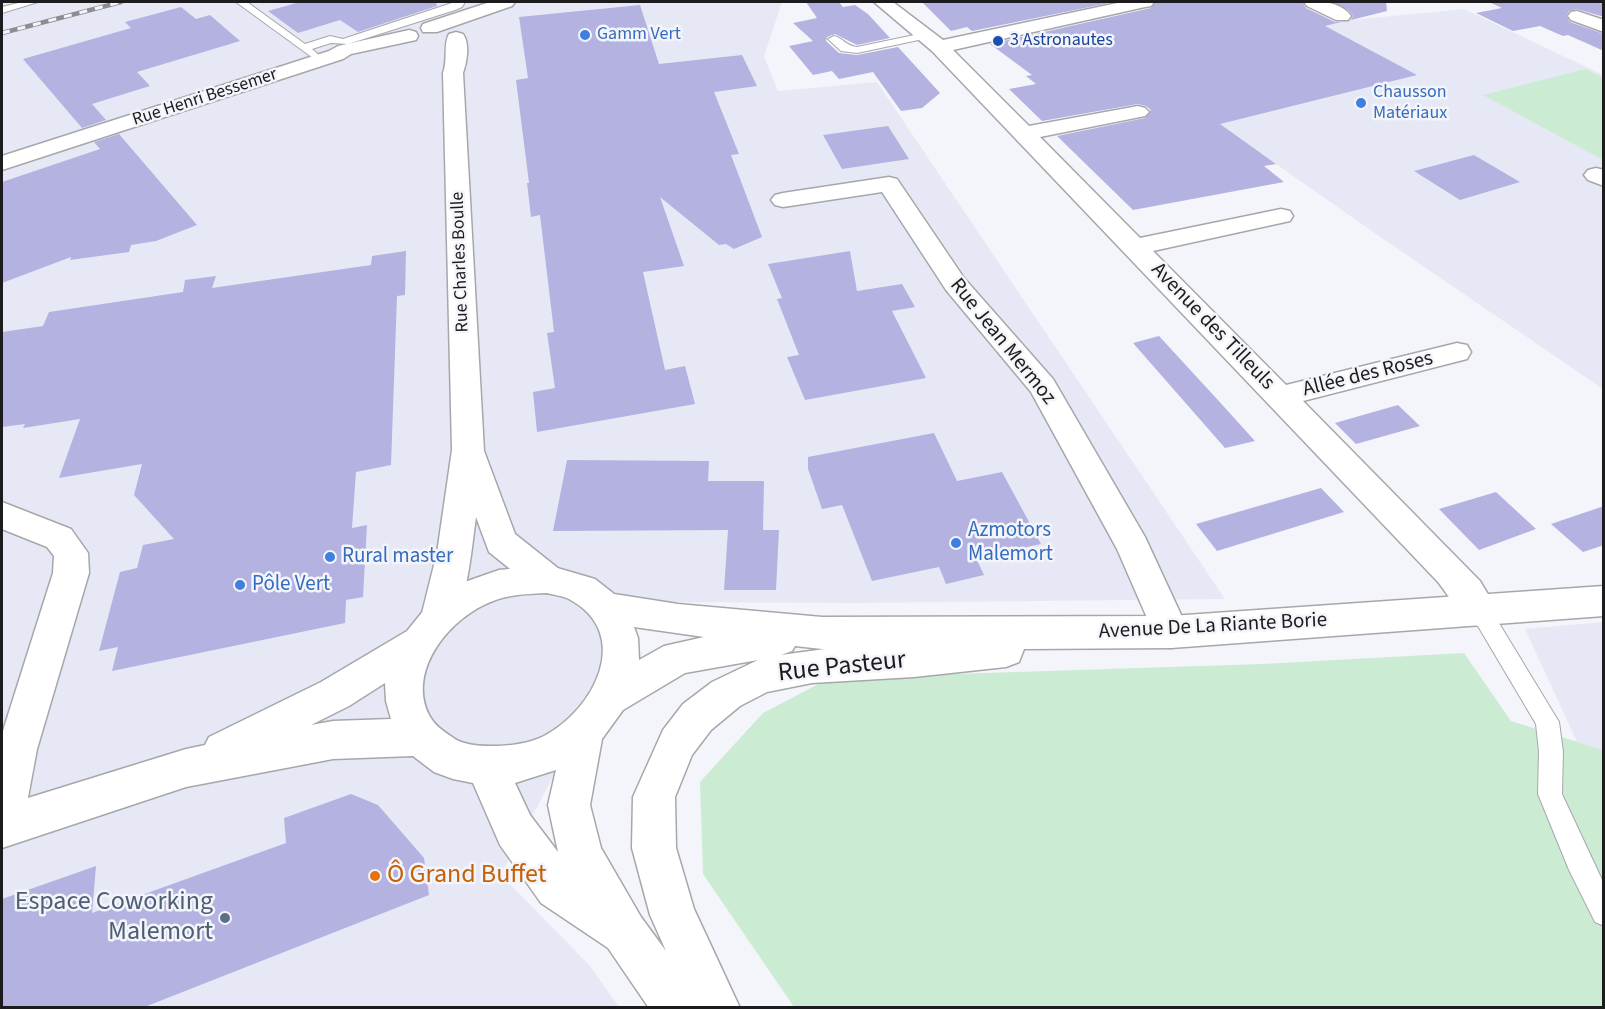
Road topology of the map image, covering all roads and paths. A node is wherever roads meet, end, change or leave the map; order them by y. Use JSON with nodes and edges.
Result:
{"nodes":[{"id":1,"x":33,"y":2,"type":"edge"},
{"id":2,"x":241,"y":2,"type":"edge"},
{"id":3,"x":460,"y":2,"type":"edge"},
{"id":4,"x":506,"y":2,"type":"edge"},
{"id":5,"x":882,"y":2,"type":"edge"},
{"id":6,"x":1145,"y":2,"type":"edge"},
{"id":7,"x":1313,"y":2,"type":"edge"},
{"id":8,"x":1047,"y":8,"type":"dead end"},
{"id":9,"x":2,"y":10,"type":"edge"},
{"id":10,"x":476,"y":14,"type":"junction"},
{"id":11,"x":1342,"y":16,"type":"dead end"},
{"id":12,"x":1577,"y":16,"type":"dead end"},
{"id":13,"x":1065,"y":19,"type":"junction"},
{"id":14,"x":1604,"y":27,"type":"edge"},
{"id":15,"x":429,"y":39,"type":"junction"},
{"id":16,"x":834,"y":39,"type":"dead end"},
{"id":17,"x":931,"y":42,"type":"junction"},
{"id":18,"x":303,"y":48,"type":"junction"},
{"id":19,"x":328,"y":58,"type":"junction"},
{"id":20,"x":1138,"y":112,"type":"dead end"},
{"id":21,"x":1022,"y":134,"type":"junction"},
{"id":22,"x":2,"y":163,"type":"edge"},
{"id":23,"x":783,"y":200,"type":"dead end"},
{"id":24,"x":1281,"y":216,"type":"dead end"},
{"id":25,"x":1135,"y":247,"type":"junction"},
{"id":26,"x":1457,"y":352,"type":"dead end"},
{"id":27,"x":1280,"y":397,"type":"junction"},
{"id":28,"x":468,"y":450,"type":"junction"},
{"id":29,"x":2,"y":515,"type":"edge"},
{"id":30,"x":547,"y":579,"type":"junction"},
{"id":31,"x":1604,"y":601,"type":"edge"},
{"id":32,"x":606,"y":608,"type":"junction"},
{"id":33,"x":1480,"y":611,"type":"junction"},
{"id":34,"x":428,"y":630,"type":"junction"},
{"id":35,"x":1171,"y":632,"type":"junction"},
{"id":36,"x":822,"y":633,"type":"junction"},
{"id":37,"x":1096,"y":633,"type":"junction"},
{"id":38,"x":611,"y":697,"type":"junction"},
{"id":39,"x":584,"y":731,"type":"junction"},
{"id":40,"x":419,"y":737,"type":"junction"},
{"id":41,"x":487,"y":766,"type":"junction"},
{"id":42,"x":186,"y":768,"type":"junction"},
{"id":43,"x":2,"y":825,"type":"edge"},
{"id":44,"x":1604,"y":913,"type":"edge"},
{"id":45,"x":625,"y":933,"type":"junction"},
{"id":46,"x":678,"y":1008,"type":"edge"},
{"id":47,"x":716,"y":1008,"type":"edge"}],
"edges":[{"from":1,"to":9,"type":"lane"},
{"from":2,"to":18,"type":"lane"},
{"from":3,"to":15,"type":"lane"},
{"from":4,"to":10,"type":"street"},
{"from":5,"to":17,"type":"street","name":"Avenue des Tilleuls"},
{"from":6,"to":13,"type":"street"},
{"from":7,"to":11,"type":"street"},
{"from":8,"to":13,"type":"street"},
{"from":10,"to":15,"type":"street"},
{"from":10,"to":15,"type":"street"},
{"from":12,"to":14,"type":"street"},
{"from":13,"to":17,"type":"street"},
{"from":15,"to":18,"type":"lane"},
{"from":15,"to":19,"type":"street","name":"Rue Henri Bessemer"},
{"from":15,"to":28,"type":"street","name":"Rue Charles Boulle"},
{"from":16,"to":17,"type":"lane"},
{"from":17,"to":21,"type":"street","name":"Avenue des Tilleuls"},
{"from":18,"to":19,"type":"lane"},
{"from":19,"to":22,"type":"street","name":"Rue Henri Bessemer"},
{"from":20,"to":21,"type":"street"},
{"from":21,"to":25,"type":"street","name":"Avenue des Tilleuls"},
{"from":23,"to":35,"type":"street","name":"Rue Jean Mermoz"},
{"from":24,"to":25,"type":"street"},
{"from":25,"to":27,"type":"street","name":"Avenue des Tilleuls"},
{"from":26,"to":27,"type":"street","name":"Allée des Roses"},
{"from":27,"to":33,"type":"street","name":"Avenue des Tilleuls"},
{"from":28,"to":30,"type":"street","name":"Rue Charles Boulle"},
{"from":28,"to":34,"type":"street","name":"Rue Charles Boulle"},
{"from":29,"to":43,"type":"street"},
{"from":30,"to":32,"type":"street"},
{"from":30,"to":34,"type":"street"},
{"from":31,"to":33,"type":"street","name":"Avenue De La Riante Borie"},
{"from":32,"to":36,"type":"street","name":"Avenue De La Riante Borie"},
{"from":32,"to":38,"type":"street"},
{"from":33,"to":35,"type":"street","name":"Avenue De La Riante Borie"},
{"from":33,"to":44,"type":"lane"},
{"from":34,"to":40,"type":"street"},
{"from":34,"to":42,"type":"street"},
{"from":35,"to":37,"type":"street","name":"Avenue De La Riante Borie"},
{"from":36,"to":37,"type":"street","name":"Avenue De La Riante Borie"},
{"from":36,"to":38,"type":"street","name":"Avenue De La Riante Borie"},
{"from":37,"to":47,"type":"street","name":"Rue Pasteur"},
{"from":38,"to":39,"type":"street"},
{"from":39,"to":41,"type":"street"},
{"from":39,"to":45,"type":"street"},
{"from":40,"to":41,"type":"street"},
{"from":40,"to":42,"type":"street"},
{"from":41,"to":45,"type":"street"},
{"from":42,"to":43,"type":"street"},
{"from":45,"to":46,"type":"street"}]}
